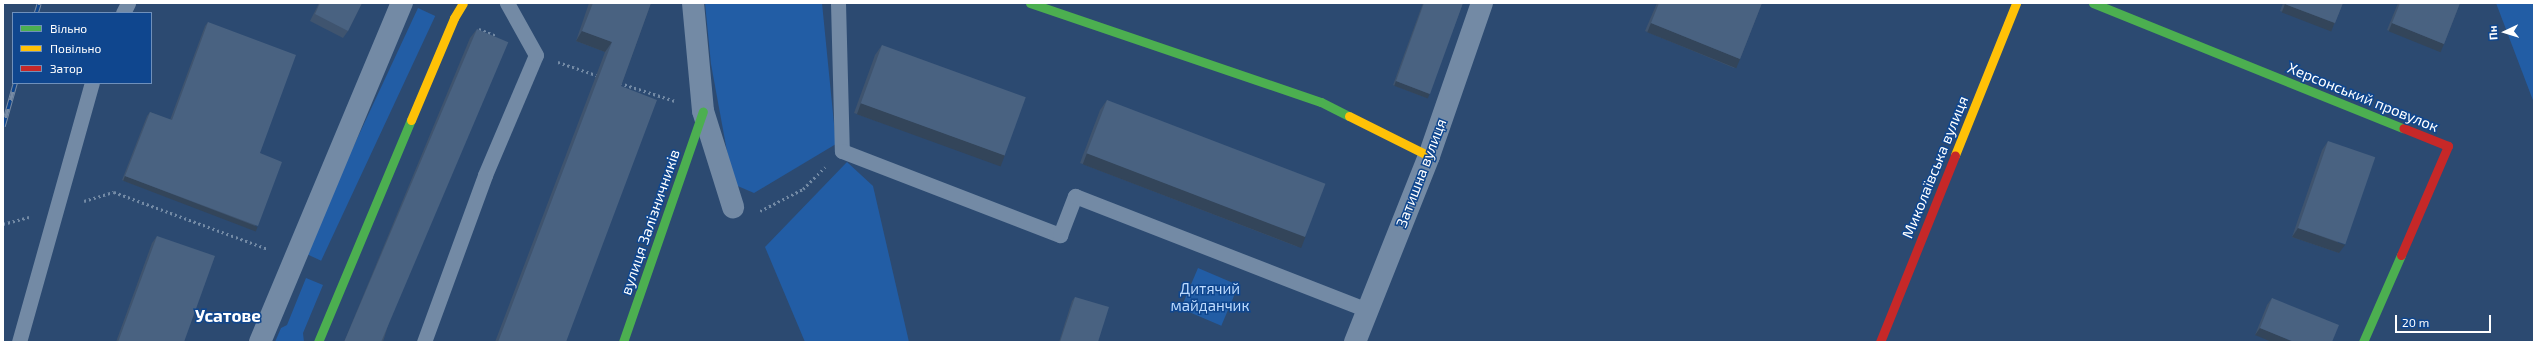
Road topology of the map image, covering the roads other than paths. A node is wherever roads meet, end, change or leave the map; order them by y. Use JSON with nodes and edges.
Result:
{"nodes":[{"id":1,"x":128,"y":3,"type":"edge"},
{"id":2,"x":402,"y":3,"type":"edge"},
{"id":3,"x":463,"y":3,"type":"edge"},
{"id":4,"x":507,"y":3,"type":"edge"},
{"id":5,"x":693,"y":3,"type":"edge"},
{"id":6,"x":838,"y":3,"type":"edge"},
{"id":7,"x":1030,"y":3,"type":"edge"},
{"id":8,"x":1482,"y":3,"type":"edge"},
{"id":9,"x":2016,"y":3,"type":"edge"},
{"id":10,"x":2093,"y":3,"type":"edge"},
{"id":11,"x":124,"y":12,"type":"edge"},
{"id":12,"x":92,"y":84,"type":"edge"},
{"id":13,"x":703,"y":111,"type":"junction"},
{"id":14,"x":1429,"y":156,"type":"junction"},
{"id":15,"x":733,"y":207,"type":"road end"},
{"id":16,"x":1366,"y":310,"type":"junction"},
{"id":17,"x":19,"y":342,"type":"edge"},
{"id":18,"x":260,"y":342,"type":"edge"},
{"id":19,"x":318,"y":342,"type":"edge"},
{"id":20,"x":424,"y":342,"type":"edge"},
{"id":21,"x":623,"y":342,"type":"edge"},
{"id":22,"x":1354,"y":342,"type":"edge"},
{"id":23,"x":1880,"y":342,"type":"edge"},
{"id":24,"x":2363,"y":342,"type":"edge"}],
"edges":[{"from":1,"to":11,"type":"lane"},
{"from":2,"to":18,"type":"street"},
{"from":3,"to":19,"type":"street"},
{"from":4,"to":20,"type":"lane"},
{"from":5,"to":13,"type":"street"},
{"from":6,"to":16,"type":"lane"},
{"from":7,"to":14,"type":"street"},
{"from":8,"to":14,"type":"street","name":"Затишна вулиця"},
{"from":9,"to":23,"type":"street","name":"Миколаївська вулиця"},
{"from":10,"to":24,"type":"street","name":"Херсонський провулок"},
{"from":12,"to":17,"type":"lane"},
{"from":13,"to":15,"type":"street"},
{"from":13,"to":21,"type":"street","name":"вулиця Залізничників"},
{"from":14,"to":16,"type":"street","name":"Затишна вулиця"},
{"from":16,"to":22,"type":"street","name":"Затишна вулиця"}]}
